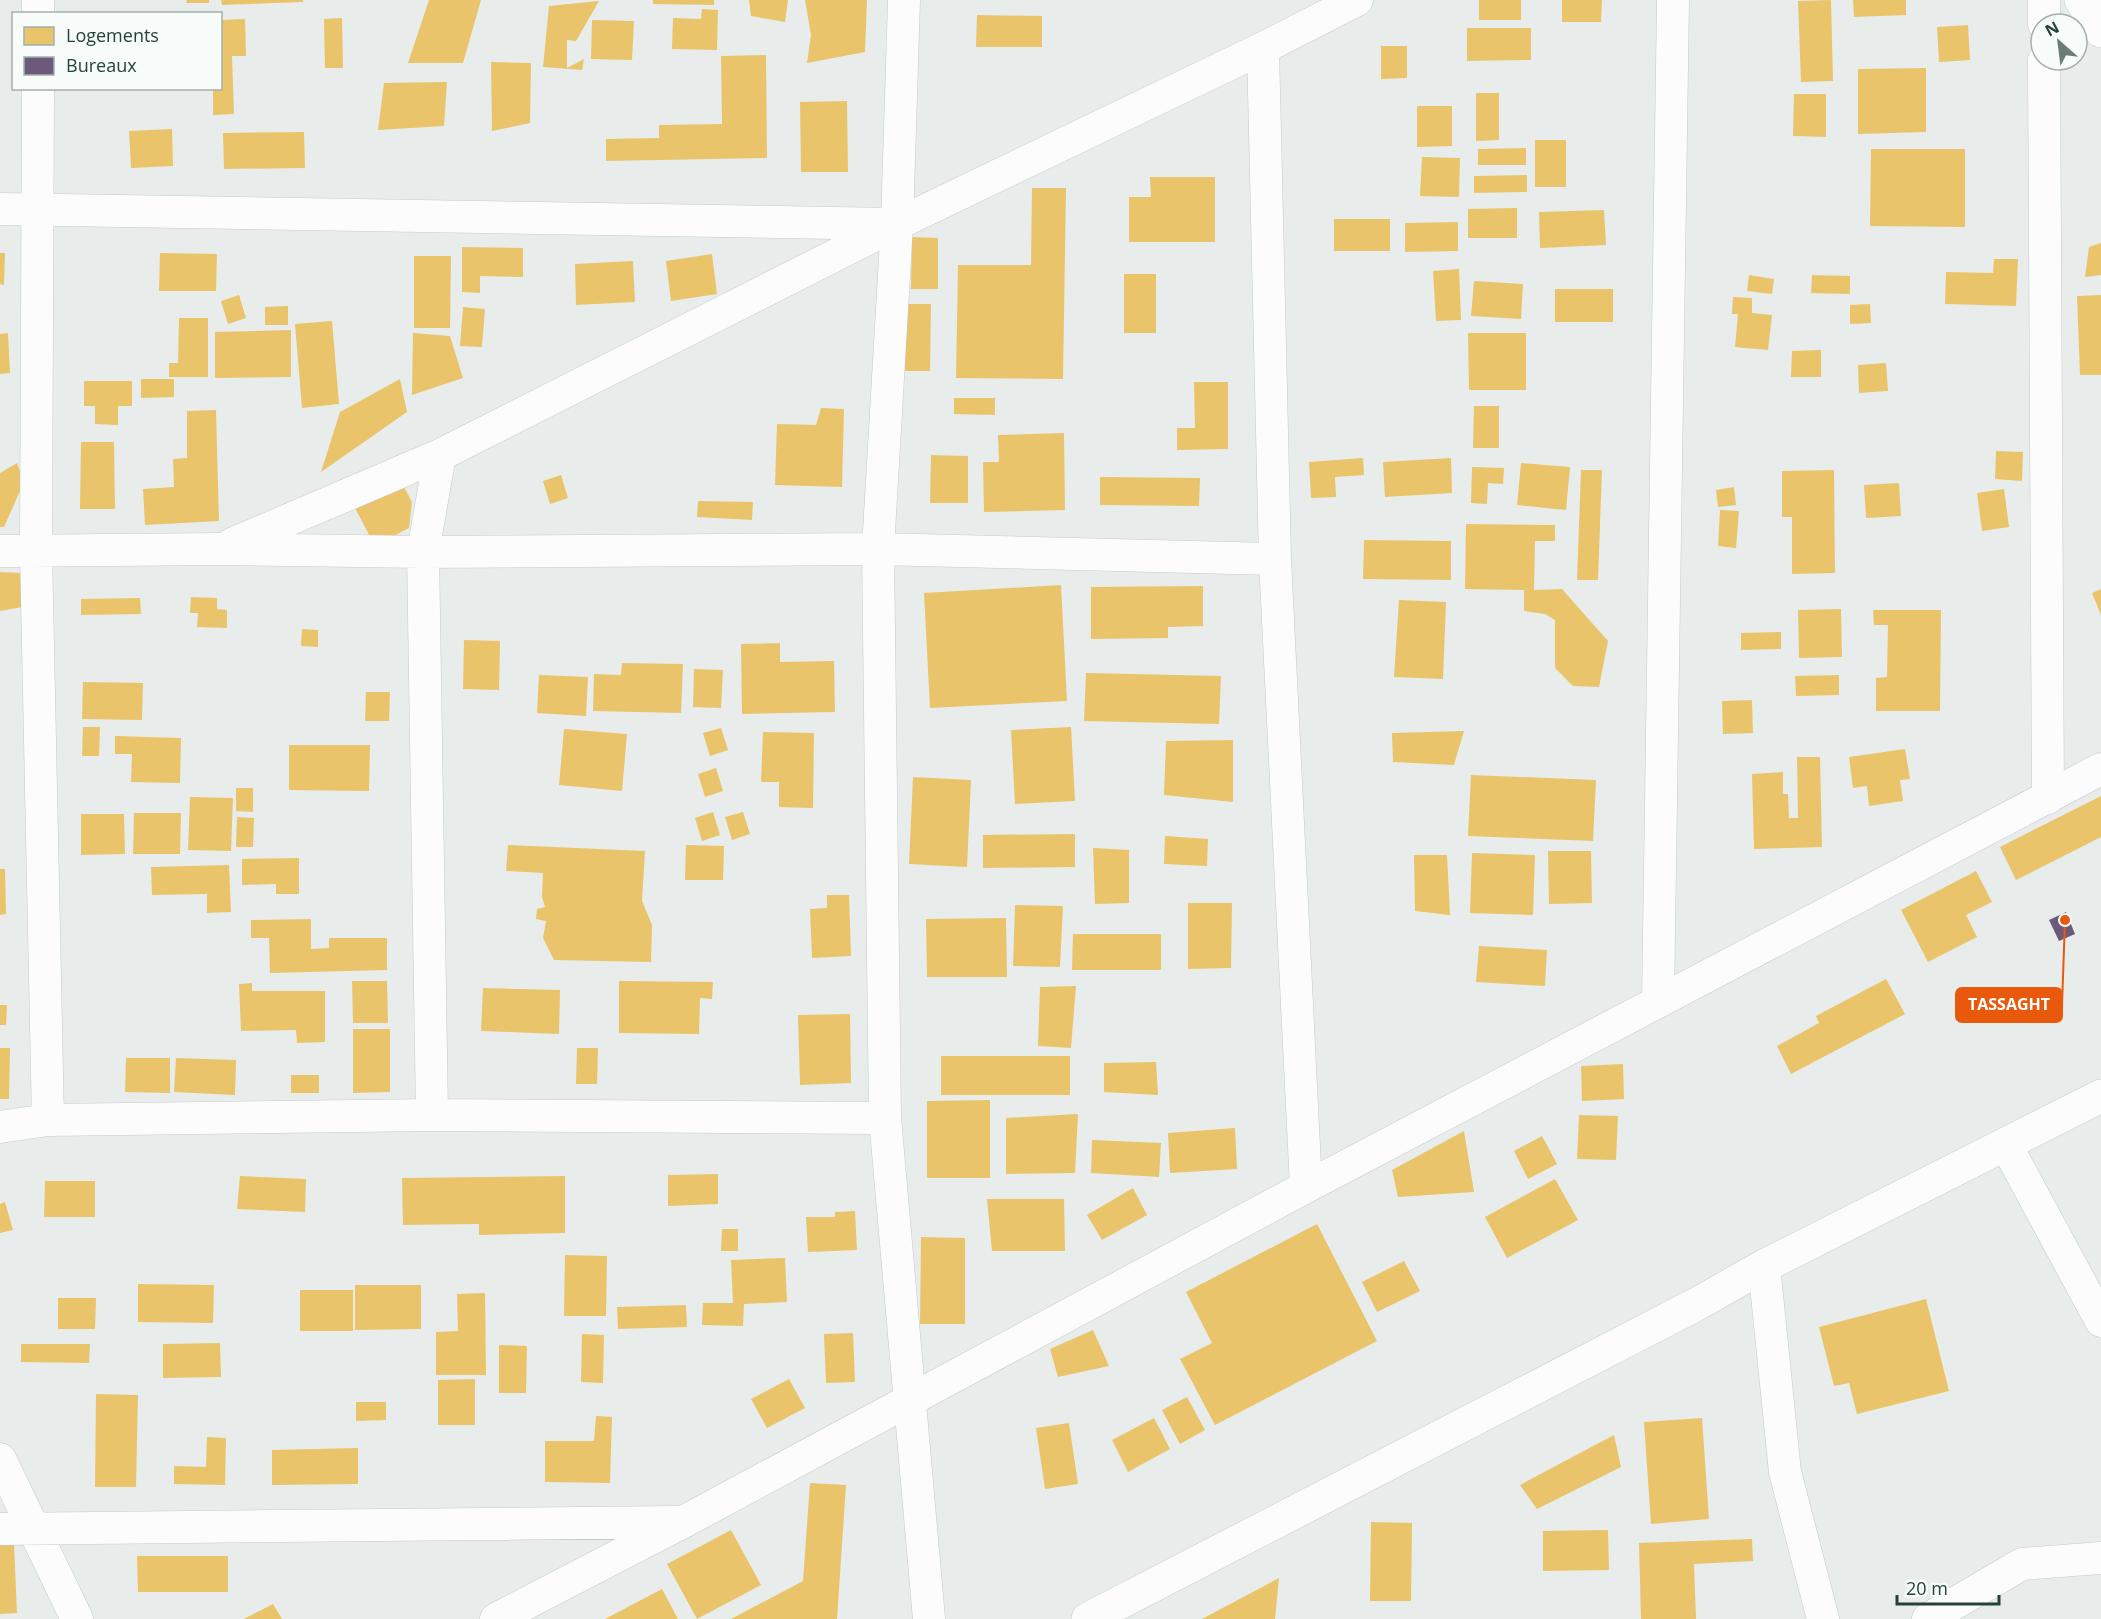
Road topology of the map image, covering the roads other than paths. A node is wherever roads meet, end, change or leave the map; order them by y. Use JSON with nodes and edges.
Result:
{"nodes":[{"id":1,"x":904,"y":0,"type":"edge"},
{"id":2,"x":1357,"y":0,"type":"edge"},
{"id":3,"x":1673,"y":0,"type":"edge"},
{"id":4,"x":2080,"y":0,"type":"edge"},
{"id":5,"x":2101,"y":31,"type":"edge"},
{"id":6,"x":1263,"y":48,"type":"junction"},
{"id":7,"x":2044,"y":72,"type":"edge"},
{"id":8,"x":38,"y":90,"type":"edge"},
{"id":9,"x":0,"y":209,"type":"edge"},
{"id":10,"x":38,"y":209,"type":"junction"},
{"id":11,"x":897,"y":224,"type":"junction"},
{"id":12,"x":440,"y":455,"type":"junction"},
{"id":13,"x":220,"y":549,"type":"junction"},
{"id":14,"x":878,"y":549,"type":"junction"},
{"id":15,"x":36,"y":551,"type":"junction"},
{"id":16,"x":0,"y":552,"type":"edge"},
{"id":17,"x":423,"y":552,"type":"junction"},
{"id":18,"x":1275,"y":559,"type":"junction"},
{"id":19,"x":2101,"y":770,"type":"edge"},
{"id":20,"x":2048,"y":798,"type":"junction"},
{"id":21,"x":1658,"y":1002,"type":"junction"},
{"id":22,"x":2101,"y":1096,"type":"edge"},
{"id":23,"x":432,"y":1115,"type":"junction"},
{"id":24,"x":885,"y":1118,"type":"junction"},
{"id":25,"x":48,"y":1120,"type":"junction"},
{"id":26,"x":0,"y":1127,"type":"edge"},
{"id":27,"x":2006,"y":1145,"type":"junction"},
{"id":28,"x":1306,"y":1187,"type":"junction"},
{"id":29,"x":1764,"y":1266,"type":"junction"},
{"id":30,"x":2101,"y":1322,"type":"edge"},
{"id":31,"x":909,"y":1399,"type":"junction"},
{"id":32,"x":0,"y":1459,"type":"edge"},
{"id":33,"x":685,"y":1521,"type":"junction"},
{"id":34,"x":32,"y":1528,"type":"junction"},
{"id":35,"x":0,"y":1529,"type":"edge"},
{"id":36,"x":2101,"y":1557,"type":"edge"},
{"id":37,"x":77,"y":1619,"type":"edge"},
{"id":38,"x":496,"y":1619,"type":"edge"},
{"id":39,"x":929,"y":1619,"type":"edge"},
{"id":40,"x":1088,"y":1619,"type":"edge"},
{"id":41,"x":1823,"y":1619,"type":"edge"},
{"id":42,"x":1928,"y":1619,"type":"edge"}],
"edges":[{"from":1,"to":11,"type":"street"},
{"from":2,"to":6,"type":"street"},
{"from":3,"to":21,"type":"street"},
{"from":4,"to":5,"type":"street"},
{"from":6,"to":11,"type":"street"},
{"from":6,"to":18,"type":"street"},
{"from":7,"to":20,"type":"street"},
{"from":8,"to":10,"type":"street"},
{"from":9,"to":10,"type":"street"},
{"from":10,"to":11,"type":"street"},
{"from":10,"to":15,"type":"street"},
{"from":11,"to":12,"type":"street"},
{"from":11,"to":14,"type":"street"},
{"from":12,"to":13,"type":"street"},
{"from":12,"to":17,"type":"street"},
{"from":13,"to":15,"type":"street"},
{"from":13,"to":17,"type":"street"},
{"from":14,"to":17,"type":"street"},
{"from":14,"to":18,"type":"street"},
{"from":14,"to":24,"type":"street"},
{"from":15,"to":16,"type":"street"},
{"from":15,"to":25,"type":"street"},
{"from":17,"to":23,"type":"street"},
{"from":18,"to":28,"type":"street"},
{"from":19,"to":20,"type":"street"},
{"from":20,"to":21,"type":"street"},
{"from":21,"to":28,"type":"street"},
{"from":22,"to":27,"type":"street"},
{"from":23,"to":24,"type":"street"},
{"from":23,"to":25,"type":"street"},
{"from":24,"to":31,"type":"street"},
{"from":25,"to":26,"type":"street"},
{"from":27,"to":29,"type":"street"},
{"from":27,"to":30,"type":"street"},
{"from":28,"to":31,"type":"street"},
{"from":29,"to":40,"type":"street"},
{"from":29,"to":41,"type":"street"},
{"from":31,"to":33,"type":"street"},
{"from":31,"to":39,"type":"street"},
{"from":32,"to":34,"type":"street"},
{"from":33,"to":34,"type":"street"},
{"from":33,"to":38,"type":"street"},
{"from":34,"to":35,"type":"street"},
{"from":34,"to":37,"type":"street"},
{"from":36,"to":42,"type":"street"}]}
